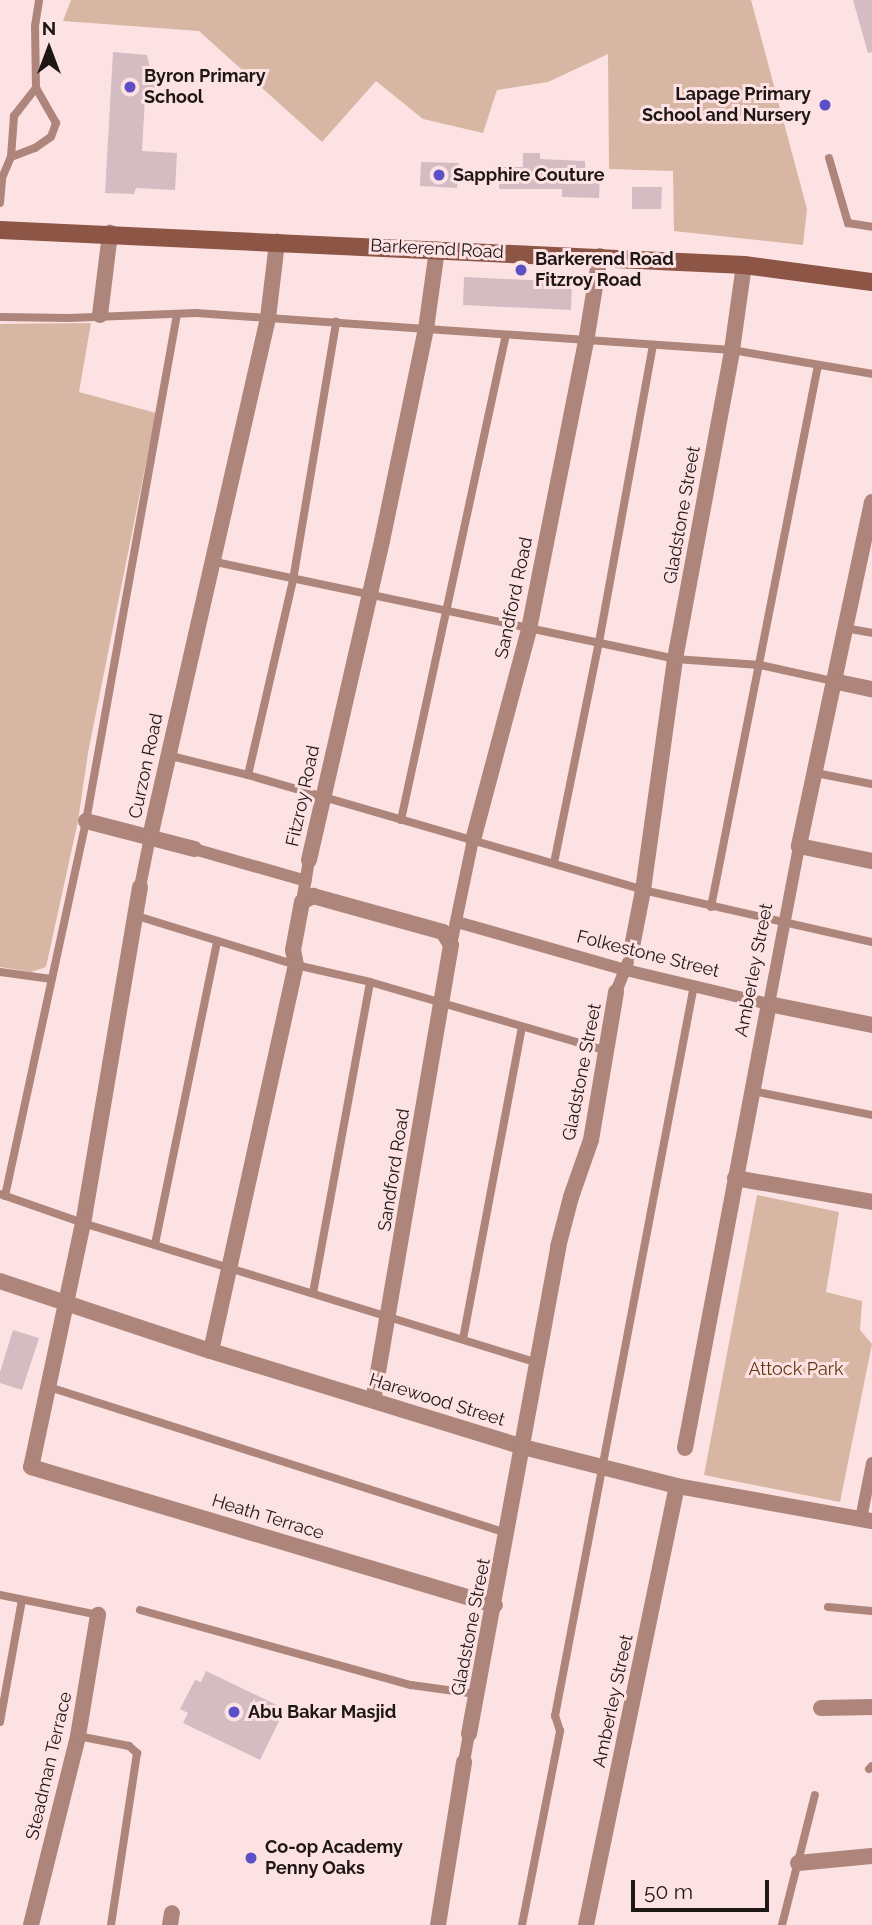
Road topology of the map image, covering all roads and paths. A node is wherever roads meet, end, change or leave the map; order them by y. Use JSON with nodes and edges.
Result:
{"nodes":[{"id":1,"x":39,"y":0,"type":"edge"},
{"id":2,"x":36,"y":88,"type":"junction"},
{"id":3,"x":11,"y":157,"type":"junction"},
{"id":4,"x":829,"y":158,"type":"dead end"},
{"id":5,"x":0,"y":203,"type":"edge"},
{"id":6,"x":872,"y":227,"type":"edge"},
{"id":7,"x":0,"y":230,"type":"edge"},
{"id":8,"x":110,"y":233,"type":"junction"},
{"id":9,"x":277,"y":242,"type":"junction"},
{"id":10,"x":437,"y":250,"type":"junction"},
{"id":11,"x":600,"y":256,"type":"junction"},
{"id":12,"x":744,"y":265,"type":"junction"},
{"id":13,"x":872,"y":282,"type":"edge"},
{"id":14,"x":177,"y":314,"type":"junction"},
{"id":15,"x":100,"y":315,"type":"junction"},
{"id":16,"x":0,"y":317,"type":"edge"},
{"id":17,"x":268,"y":318,"type":"junction"},
{"id":18,"x":336,"y":322,"type":"junction"},
{"id":19,"x":426,"y":330,"type":"junction"},
{"id":20,"x":506,"y":336,"type":"junction"},
{"id":21,"x":586,"y":342,"type":"junction"},
{"id":22,"x":653,"y":345,"type":"junction"},
{"id":23,"x":732,"y":350,"type":"junction"},
{"id":24,"x":818,"y":365,"type":"junction"},
{"id":25,"x":872,"y":374,"type":"edge"},
{"id":26,"x":872,"y":502,"type":"edge"},
{"id":27,"x":211,"y":561,"type":"junction"},
{"id":28,"x":865,"y":565,"type":"edge"},
{"id":29,"x":293,"y":580,"type":"junction"},
{"id":30,"x":369,"y":596,"type":"junction"},
{"id":31,"x":447,"y":612,"type":"junction"},
{"id":32,"x":845,"y":628,"type":"junction"},
{"id":33,"x":529,"y":629,"type":"junction"},
{"id":34,"x":872,"y":633,"type":"edge"},
{"id":35,"x":599,"y":642,"type":"junction"},
{"id":36,"x":675,"y":659,"type":"junction"},
{"id":37,"x":760,"y":665,"type":"junction"},
{"id":38,"x":833,"y":681,"type":"junction"},
{"id":39,"x":872,"y":690,"type":"edge"},
{"id":40,"x":167,"y":755,"type":"junction"},
{"id":41,"x":816,"y":774,"type":"junction"},
{"id":42,"x":248,"y":775,"type":"junction"},
{"id":43,"x":872,"y":784,"type":"edge"},
{"id":44,"x":321,"y":796,"type":"junction"},
{"id":45,"x":401,"y":820,"type":"junction"},
{"id":46,"x":86,"y":821,"type":"junction"},
{"id":47,"x":150,"y":837,"type":"junction"},
{"id":48,"x":473,"y":841,"type":"junction"},
{"id":49,"x":799,"y":846,"type":"junction"},
{"id":50,"x":194,"y":849,"type":"joint"},
{"id":51,"x":309,"y":860,"type":"joint"},
{"id":52,"x":872,"y":861,"type":"edge"},
{"id":53,"x":554,"y":863,"type":"junction"},
{"id":54,"x":306,"y":881,"type":"junction"},
{"id":55,"x":140,"y":887,"type":"joint"},
{"id":56,"x":643,"y":890,"type":"junction"},
{"id":57,"x":302,"y":902,"type":"junction"},
{"id":58,"x":711,"y":907,"type":"junction"},
{"id":59,"x":137,"y":916,"type":"junction"},
{"id":60,"x":457,"y":922,"type":"junction"},
{"id":61,"x":782,"y":923,"type":"junction"},
{"id":62,"x":447,"y":939,"type":"junction"},
{"id":63,"x":217,"y":942,"type":"junction"},
{"id":64,"x":872,"y":942,"type":"edge"},
{"id":65,"x":631,"y":952,"type":"joint"},
{"id":66,"x":296,"y":965,"type":"junction"},
{"id":67,"x":626,"y":970,"type":"junction"},
{"id":68,"x":0,"y":972,"type":"edge"},
{"id":69,"x":52,"y":979,"type":"junction"},
{"id":70,"x":370,"y":982,"type":"junction"},
{"id":71,"x":694,"y":985,"type":"junction"},
{"id":72,"x":616,"y":992,"type":"joint"},
{"id":73,"x":440,"y":1004,"type":"junction"},
{"id":74,"x":769,"y":1004,"type":"junction"},
{"id":75,"x":872,"y":1025,"type":"edge"},
{"id":76,"x":522,"y":1028,"type":"junction"},
{"id":77,"x":604,"y":1050,"type":"junction"},
{"id":78,"x":750,"y":1090,"type":"junction"},
{"id":79,"x":872,"y":1115,"type":"edge"},
{"id":80,"x":735,"y":1178,"type":"junction"},
{"id":81,"x":3,"y":1195,"type":"edge"},
{"id":82,"x":872,"y":1202,"type":"edge"},
{"id":83,"x":83,"y":1223,"type":"junction"},
{"id":84,"x":155,"y":1244,"type":"junction"},
{"id":85,"x":229,"y":1266,"type":"junction"},
{"id":86,"x":0,"y":1281,"type":"edge"},
{"id":87,"x":313,"y":1293,"type":"junction"},
{"id":88,"x":68,"y":1301,"type":"junction"},
{"id":89,"x":390,"y":1316,"type":"junction"},
{"id":90,"x":463,"y":1339,"type":"junction"},
{"id":91,"x":211,"y":1351,"type":"junction"},
{"id":92,"x":538,"y":1363,"type":"junction"},
{"id":93,"x":49,"y":1388,"type":"junction"},
{"id":94,"x":373,"y":1399,"type":"junction"},
{"id":95,"x":523,"y":1447,"type":"junction"},
{"id":96,"x":685,"y":1448,"type":"dead end"},
{"id":97,"x":872,"y":1463,"type":"edge"},
{"id":98,"x":31,"y":1466,"type":"joint"},
{"id":99,"x":601,"y":1466,"type":"junction"},
{"id":100,"x":677,"y":1486,"type":"junction"},
{"id":101,"x":867,"y":1520,"type":"edge"},
{"id":102,"x":508,"y":1534,"type":"junction"},
{"id":103,"x":0,"y":1595,"type":"edge"},
{"id":104,"x":22,"y":1600,"type":"junction"},
{"id":105,"x":495,"y":1605,"type":"junction"},
{"id":106,"x":828,"y":1606,"type":"dead end"},
{"id":107,"x":140,"y":1610,"type":"dead end"},
{"id":108,"x":872,"y":1611,"type":"edge"},
{"id":109,"x":98,"y":1615,"type":"joint"},
{"id":110,"x":477,"y":1694,"type":"junction"},
{"id":111,"x":872,"y":1707,"type":"edge"},
{"id":112,"x":821,"y":1708,"type":"dead end"},
{"id":113,"x":0,"y":1722,"type":"edge"},
{"id":114,"x":469,"y":1734,"type":"joint"},
{"id":115,"x":78,"y":1736,"type":"junction"},
{"id":116,"x":464,"y":1762,"type":"joint"},
{"id":117,"x":815,"y":1796,"type":"dead end"},
{"id":118,"x":872,"y":1856,"type":"edge"},
{"id":119,"x":798,"y":1863,"type":"junction"},
{"id":120,"x":31,"y":1925,"type":"edge"},
{"id":121,"x":111,"y":1925,"type":"edge"},
{"id":122,"x":438,"y":1925,"type":"edge"},
{"id":123,"x":522,"y":1925,"type":"edge"},
{"id":124,"x":586,"y":1925,"type":"edge"},
{"id":125,"x":782,"y":1925,"type":"edge"}],
"edges":[{"from":1,"to":2,"type":"lane"},
{"from":2,"to":3,"type":"lane"},
{"from":2,"to":3,"type":"lane"},
{"from":3,"to":5,"type":"lane"},
{"from":4,"to":6,"type":"lane"},
{"from":7,"to":8,"type":"main road","name":"Barkerend Road"},
{"from":8,"to":9,"type":"main road","name":"Barkerend Road"},
{"from":8,"to":15,"type":"street"},
{"from":9,"to":10,"type":"main road","name":"Barkerend Road"},
{"from":9,"to":17,"type":"street","name":"Curzon Road"},
{"from":10,"to":11,"type":"main road","name":"Barkerend Road"},
{"from":10,"to":19,"type":"street","name":"Fitzroy Road"},
{"from":11,"to":12,"type":"main road","name":"Barkerend Road"},
{"from":11,"to":21,"type":"street","name":"Sandford Road"},
{"from":12,"to":13,"type":"main road","name":"Barkerend Road"},
{"from":12,"to":23,"type":"street","name":"Gladstone Street"},
{"from":14,"to":15,"type":"lane"},
{"from":14,"to":17,"type":"lane"},
{"from":14,"to":46,"type":"lane"},
{"from":15,"to":16,"type":"lane"},
{"from":17,"to":18,"type":"lane"},
{"from":17,"to":27,"type":"street","name":"Curzon Road"},
{"from":18,"to":19,"type":"lane"},
{"from":18,"to":29,"type":"lane"},
{"from":19,"to":20,"type":"lane"},
{"from":19,"to":30,"type":"street","name":"Fitzroy Road"},
{"from":20,"to":21,"type":"lane"},
{"from":20,"to":31,"type":"lane"},
{"from":21,"to":22,"type":"lane"},
{"from":21,"to":33,"type":"street","name":"Sandford Road"},
{"from":22,"to":23,"type":"lane"},
{"from":22,"to":35,"type":"lane"},
{"from":23,"to":24,"type":"lane"},
{"from":23,"to":36,"type":"street","name":"Gladstone Street"},
{"from":24,"to":25,"type":"lane"},
{"from":24,"to":37,"type":"lane"},
{"from":26,"to":28,"type":"street","name":"Amberley Street"},
{"from":27,"to":29,"type":"lane"},
{"from":27,"to":40,"type":"street","name":"Curzon Road"},
{"from":28,"to":32,"type":"street","name":"Amberley Street"},
{"from":29,"to":30,"type":"lane"},
{"from":29,"to":42,"type":"lane"},
{"from":30,"to":31,"type":"lane"},
{"from":30,"to":44,"type":"street","name":"Fitzroy Road"},
{"from":31,"to":33,"type":"lane"},
{"from":31,"to":45,"type":"lane"},
{"from":32,"to":34,"type":"lane"},
{"from":32,"to":38,"type":"street","name":"Amberley Street"},
{"from":33,"to":35,"type":"lane"},
{"from":33,"to":48,"type":"street","name":"Sandford Road"},
{"from":35,"to":36,"type":"lane"},
{"from":35,"to":53,"type":"lane"},
{"from":36,"to":37,"type":"lane"},
{"from":36,"to":56,"type":"street","name":"Gladstone Street"},
{"from":37,"to":38,"type":"lane"},
{"from":37,"to":58,"type":"lane"},
{"from":38,"to":39,"type":"street"},
{"from":38,"to":41,"type":"street","name":"Amberley Street"},
{"from":40,"to":42,"type":"lane"},
{"from":40,"to":47,"type":"street","name":"Curzon Road"},
{"from":41,"to":43,"type":"lane"},
{"from":41,"to":49,"type":"street","name":"Amberley Street"},
{"from":42,"to":44,"type":"lane"},
{"from":44,"to":45,"type":"lane"},
{"from":44,"to":51,"type":"street","name":"Fitzroy Road"},
{"from":45,"to":48,"type":"lane"},
{"from":46,"to":47,"type":"street"},
{"from":46,"to":69,"type":"lane"},
{"from":47,"to":50,"type":"street"},
{"from":47,"to":55,"type":"street","name":"Curzon Road"},
{"from":48,"to":53,"type":"lane"},
{"from":48,"to":60,"type":"street","name":"Sandford Road"},
{"from":49,"to":52,"type":"street"},
{"from":49,"to":61,"type":"street","name":"Amberley Street"},
{"from":50,"to":54,"type":"street"},
{"from":51,"to":54,"type":"street","name":"Fitzroy Road"},
{"from":53,"to":56,"type":"lane"},
{"from":54,"to":57,"type":"street","name":"Fitzroy Road"},
{"from":55,"to":59,"type":"street","name":"Curzon Road"},
{"from":56,"to":58,"type":"lane"},
{"from":56,"to":65,"type":"street","name":"Gladstone Street"},
{"from":57,"to":62,"type":"street"},
{"from":57,"to":66,"type":"street","name":"Fitzroy Road"},
{"from":58,"to":61,"type":"lane"},
{"from":59,"to":63,"type":"lane"},
{"from":59,"to":83,"type":"street","name":"Curzon Road"},
{"from":60,"to":62,"type":"street","name":"Sandford Road"},
{"from":60,"to":67,"type":"street","name":"Folkestone Street"},
{"from":61,"to":64,"type":"lane"},
{"from":61,"to":74,"type":"street","name":"Amberley Street"},
{"from":62,"to":73,"type":"street","name":"Sandford Road"},
{"from":63,"to":66,"type":"lane"},
{"from":63,"to":84,"type":"lane"},
{"from":65,"to":67,"type":"street","name":"Gladstone Street"},
{"from":66,"to":70,"type":"lane"},
{"from":66,"to":85,"type":"street","name":"Fitzroy Road"},
{"from":67,"to":71,"type":"street","name":"Folkestone Street"},
{"from":67,"to":72,"type":"street","name":"Gladstone Street"},
{"from":68,"to":69,"type":"lane"},
{"from":69,"to":81,"type":"lane"},
{"from":70,"to":73,"type":"lane"},
{"from":70,"to":87,"type":"lane"},
{"from":71,"to":74,"type":"street","name":"Folkestone Street"},
{"from":71,"to":99,"type":"lane"},
{"from":72,"to":77,"type":"street","name":"Gladstone Street"},
{"from":73,"to":76,"type":"lane"},
{"from":73,"to":89,"type":"street","name":"Sandford Road"},
{"from":74,"to":75,"type":"street","name":"Folkestone Street"},
{"from":74,"to":78,"type":"street","name":"Amberley Street"},
{"from":76,"to":77,"type":"lane"},
{"from":76,"to":90,"type":"lane"},
{"from":77,"to":92,"type":"street","name":"Gladstone Street"},
{"from":78,"to":79,"type":"lane"},
{"from":78,"to":80,"type":"street","name":"Amberley Street"},
{"from":80,"to":82,"type":"street"},
{"from":80,"to":96,"type":"street","name":"Amberley Street"},
{"from":81,"to":83,"type":"lane"},
{"from":83,"to":84,"type":"lane"},
{"from":83,"to":88,"type":"street","name":"Curzon Road"},
{"from":84,"to":85,"type":"lane"},
{"from":85,"to":87,"type":"lane"},
{"from":85,"to":91,"type":"street","name":"Fitzroy Road"},
{"from":86,"to":88,"type":"street","name":"Harewood Street"},
{"from":87,"to":89,"type":"lane"},
{"from":88,"to":91,"type":"street","name":"Harewood Street"},
{"from":88,"to":93,"type":"street","name":"Curzon Road"},
{"from":89,"to":90,"type":"lane"},
{"from":89,"to":94,"type":"street","name":"Sandford Road"},
{"from":90,"to":92,"type":"lane"},
{"from":91,"to":94,"type":"street","name":"Harewood Street"},
{"from":92,"to":95,"type":"street","name":"Gladstone Street"},
{"from":93,"to":98,"type":"street","name":"Curzon Road"},
{"from":93,"to":102,"type":"lane"},
{"from":94,"to":95,"type":"street","name":"Harewood Street"},
{"from":95,"to":99,"type":"street","name":"Harewood Street"},
{"from":95,"to":102,"type":"street","name":"Gladstone Street"},
{"from":97,"to":101,"type":"street"},
{"from":98,"to":105,"type":"street","name":"Heath Terrace"},
{"from":99,"to":100,"type":"street","name":"Harewood Street"},
{"from":99,"to":123,"type":"lane"},
{"from":100,"to":101,"type":"street","name":"Harewood Street"},
{"from":100,"to":124,"type":"street","name":"Amberley Street"},
{"from":102,"to":105,"type":"street","name":"Gladstone Street"},
{"from":103,"to":104,"type":"lane"},
{"from":104,"to":109,"type":"lane"},
{"from":104,"to":113,"type":"lane"},
{"from":105,"to":110,"type":"street","name":"Gladstone Street"},
{"from":106,"to":108,"type":"lane"},
{"from":107,"to":110,"type":"lane"},
{"from":109,"to":115,"type":"street","name":"Steadman Terrace"},
{"from":110,"to":114,"type":"street","name":"Gladstone Street"},
{"from":111,"to":112,"type":"street"},
{"from":114,"to":116,"type":"street","name":"Gladstone Street"},
{"from":115,"to":120,"type":"street","name":"Steadman Terrace"},
{"from":115,"to":121,"type":"lane"},
{"from":116,"to":122,"type":"street","name":"Gladstone Street"},
{"from":117,"to":119,"type":"lane"},
{"from":118,"to":119,"type":"street"},
{"from":119,"to":125,"type":"lane"}]}
